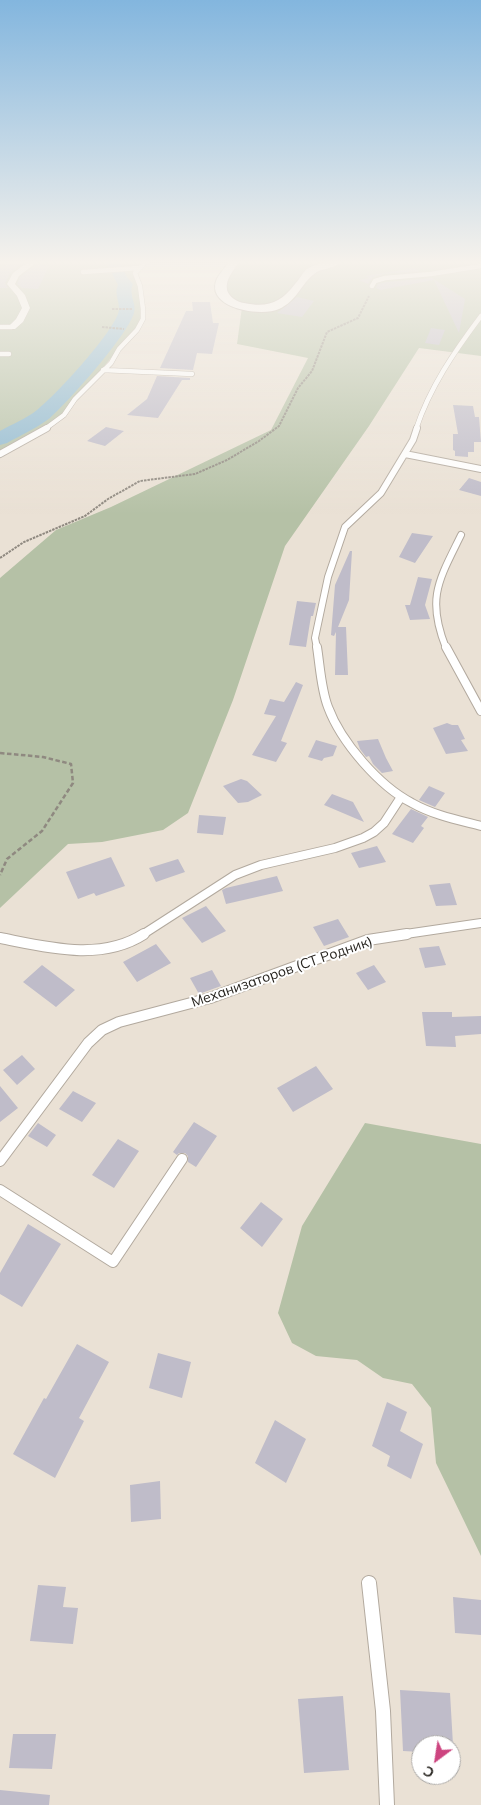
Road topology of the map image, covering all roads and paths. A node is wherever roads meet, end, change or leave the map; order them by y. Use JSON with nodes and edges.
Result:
{"nodes":[{"id":1,"x":123,"y":346,"type":"edge"},
{"id":2,"x":322,"y":346,"type":"edge"},
{"id":3,"x":459,"y":346,"type":"edge"},
{"id":4,"x":0,"y":354,"type":"edge"},
{"id":5,"x":9,"y":354,"type":"dead end"},
{"id":6,"x":103,"y":370,"type":"junction"},
{"id":7,"x":192,"y":374,"type":"dead end"},
{"id":8,"x":0,"y":454,"type":"edge"},
{"id":9,"x":405,"y":454,"type":"junction"},
{"id":10,"x":481,"y":469,"type":"edge"},
{"id":11,"x":461,"y":535,"type":"dead end"},
{"id":12,"x":0,"y":558,"type":"edge"},
{"id":13,"x":481,"y":711,"type":"edge"},
{"id":14,"x":0,"y":753,"type":"edge"},
{"id":15,"x":401,"y":797,"type":"junction"},
{"id":16,"x":481,"y":826,"type":"edge"},
{"id":17,"x":0,"y":875,"type":"edge"},
{"id":18,"x":481,"y":923,"type":"edge"},
{"id":19,"x":0,"y":938,"type":"edge"},
{"id":20,"x":182,"y":1158,"type":"dead end"},
{"id":21,"x":0,"y":1161,"type":"edge"},
{"id":22,"x":0,"y":1190,"type":"edge"},
{"id":23,"x":369,"y":1583,"type":"dead end"},
{"id":24,"x":387,"y":1805,"type":"edge"}],
"edges":[{"from":1,"to":6,"type":"lane"},
{"from":2,"to":12,"type":"path"},
{"from":3,"to":9,"type":"lane"},
{"from":4,"to":5,"type":"lane"},
{"from":6,"to":7,"type":"lane"},
{"from":6,"to":8,"type":"lane"},
{"from":9,"to":10,"type":"lane"},
{"from":9,"to":15,"type":"lane"},
{"from":11,"to":13,"type":"lane"},
{"from":14,"to":17,"type":"path"},
{"from":15,"to":16,"type":"lane"},
{"from":15,"to":19,"type":"lane"},
{"from":18,"to":21,"type":"lane","name":"Механизаторов (СТ Родник)"},
{"from":20,"to":22,"type":"lane"},
{"from":23,"to":24,"type":"lane"}]}
